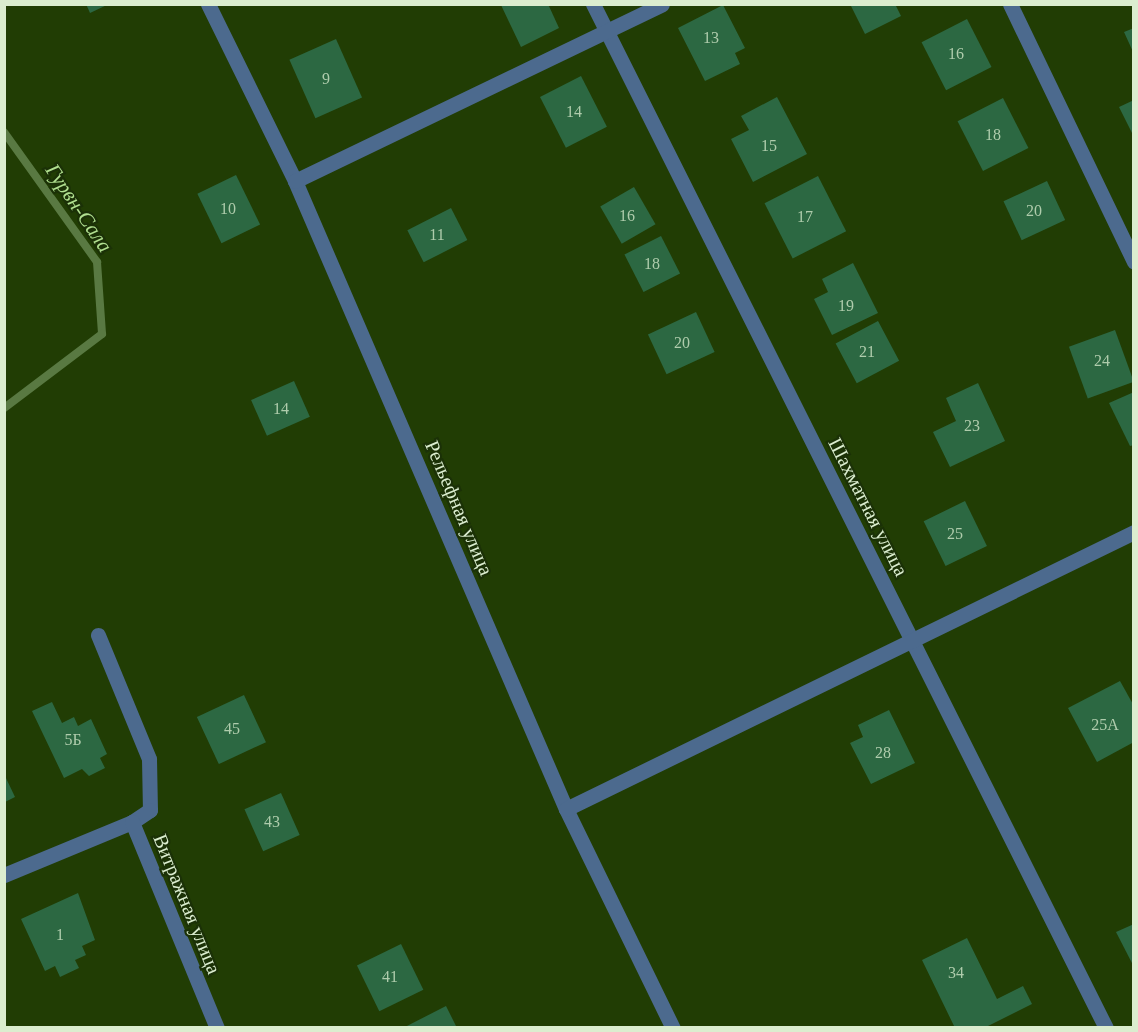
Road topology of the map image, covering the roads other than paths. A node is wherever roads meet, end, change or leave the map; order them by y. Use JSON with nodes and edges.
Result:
{"nodes":[{"id":1,"x":208,"y":4,"type":"edge"},
{"id":2,"x":593,"y":4,"type":"edge"},
{"id":3,"x":662,"y":4,"type":"edge"},
{"id":4,"x":1010,"y":4,"type":"edge"},
{"id":5,"x":606,"y":31,"type":"junction"},
{"id":6,"x":295,"y":181,"type":"junction"},
{"id":7,"x":1134,"y":262,"type":"edge"},
{"id":8,"x":1134,"y":532,"type":"edge"},
{"id":9,"x":98,"y":635,"type":"dead end"},
{"id":10,"x":912,"y":642,"type":"junction"},
{"id":11,"x":566,"y":809,"type":"junction"},
{"id":12,"x":132,"y":822,"type":"junction"},
{"id":13,"x":4,"y":875,"type":"edge"},
{"id":14,"x":217,"y":1028,"type":"edge"},
{"id":15,"x":673,"y":1028,"type":"edge"},
{"id":16,"x":1106,"y":1028,"type":"edge"}],
"edges":[{"from":1,"to":6,"type":"street","name":"Рельефная улица"},
{"from":2,"to":5,"type":"street","name":"Шахматная улица"},
{"from":3,"to":5,"type":"street"},
{"from":4,"to":7,"type":"street"},
{"from":5,"to":6,"type":"street"},
{"from":5,"to":10,"type":"street","name":"Шахматная улица"},
{"from":6,"to":11,"type":"street","name":"Рельефная улица"},
{"from":8,"to":10,"type":"street"},
{"from":9,"to":12,"type":"street"},
{"from":10,"to":11,"type":"street"},
{"from":10,"to":16,"type":"street","name":"Шахматная улица"},
{"from":11,"to":15,"type":"street","name":"Рельефная улица"},
{"from":12,"to":13,"type":"street","name":"Витражная улица"},
{"from":12,"to":14,"type":"street","name":"Витражная улица"}]}
